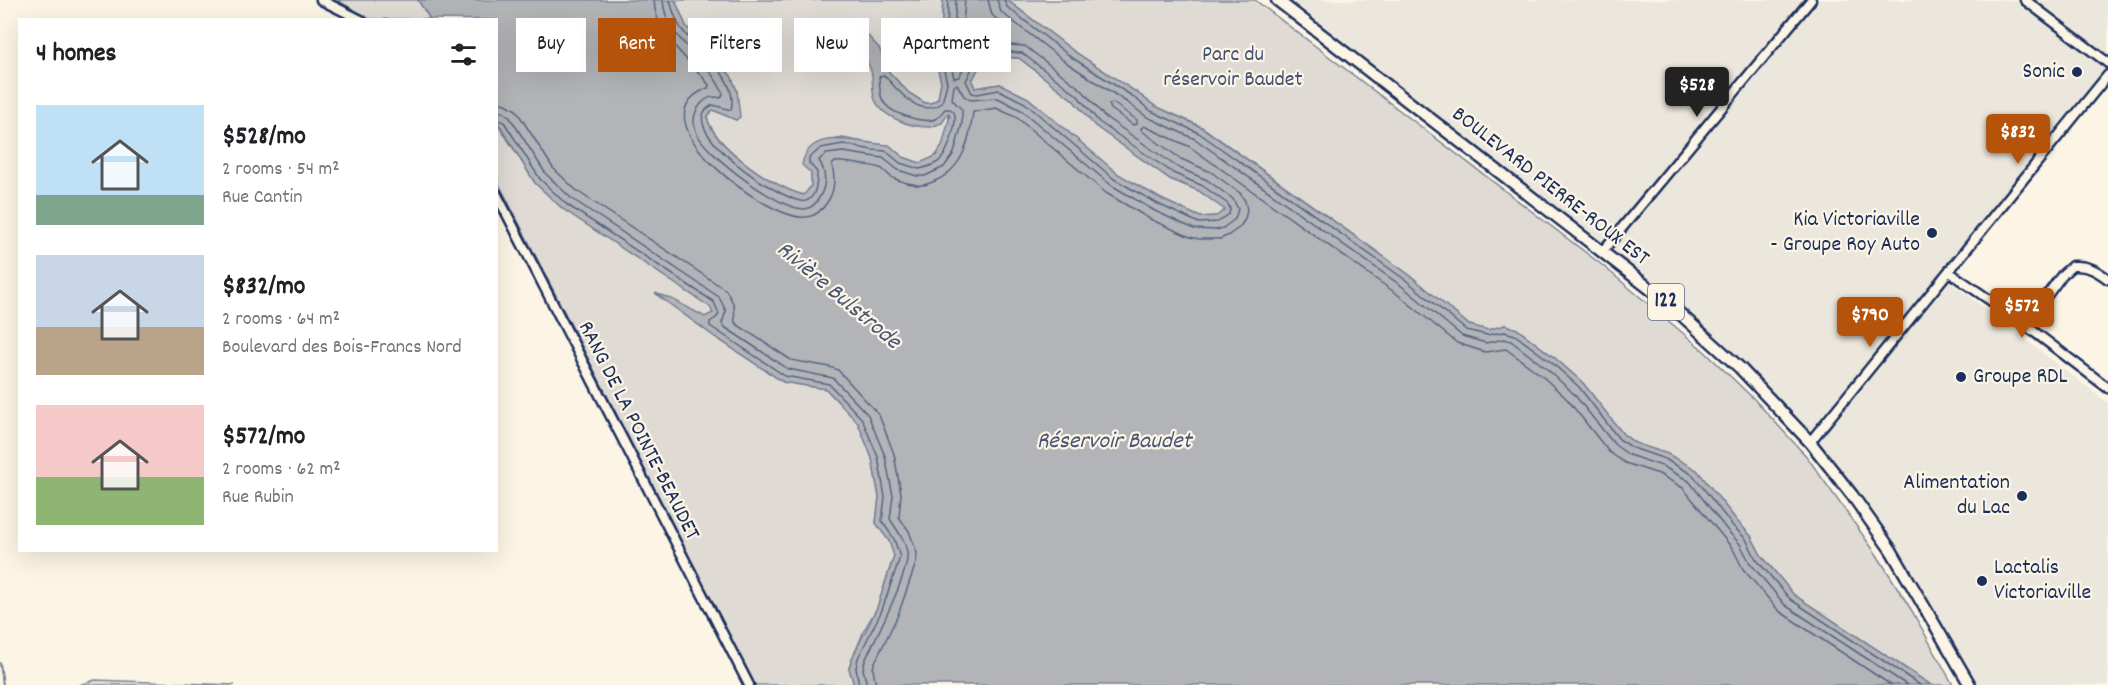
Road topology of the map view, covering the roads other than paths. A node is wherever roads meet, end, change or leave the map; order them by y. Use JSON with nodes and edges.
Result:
{"nodes":[{"id":1,"x":321,"y":0,"type":"edge"},
{"id":2,"x":1277,"y":0,"type":"edge"},
{"id":3,"x":2025,"y":0,"type":"edge"},
{"id":4,"x":1807,"y":2,"type":"edge"},
{"id":5,"x":357,"y":18,"type":"edge"},
{"id":6,"x":2108,"y":63,"type":"edge"},
{"id":7,"x":2108,"y":75,"type":"edge"},
{"id":8,"x":498,"y":197,"type":"edge"},
{"id":9,"x":1602,"y":252,"type":"junction"},
{"id":10,"x":1949,"y":272,"type":"junction"},
{"id":11,"x":2108,"y":279,"type":"edge"},
{"id":12,"x":2025,"y":325,"type":"junction"},
{"id":13,"x":2108,"y":388,"type":"edge"},
{"id":14,"x":1810,"y":442,"type":"junction"},
{"id":15,"x":748,"y":685,"type":"edge"},
{"id":16,"x":1970,"y":685,"type":"edge"}],
"edges":[{"from":1,"to":5,"type":"street"},
{"from":2,"to":9,"type":"main road","name":"BOULEVARD PIERRE-ROUX EST","number":"122"},
{"from":3,"to":6,"type":"street"},
{"from":4,"to":9,"type":"street"},
{"from":7,"to":10,"type":"street"},
{"from":8,"to":15,"type":"street","name":"RANG DE LA POINTE-BEAUDET"},
{"from":9,"to":14,"type":"main road","name":"BOULEVARD PIERRE-ROUX EST","number":"122"},
{"from":10,"to":12,"type":"street"},
{"from":10,"to":14,"type":"street"},
{"from":11,"to":12,"type":"street"},
{"from":12,"to":13,"type":"street"},
{"from":14,"to":16,"type":"main road","name":"BOULEVARD PIERRE-ROUX EST","number":"122"}]}
